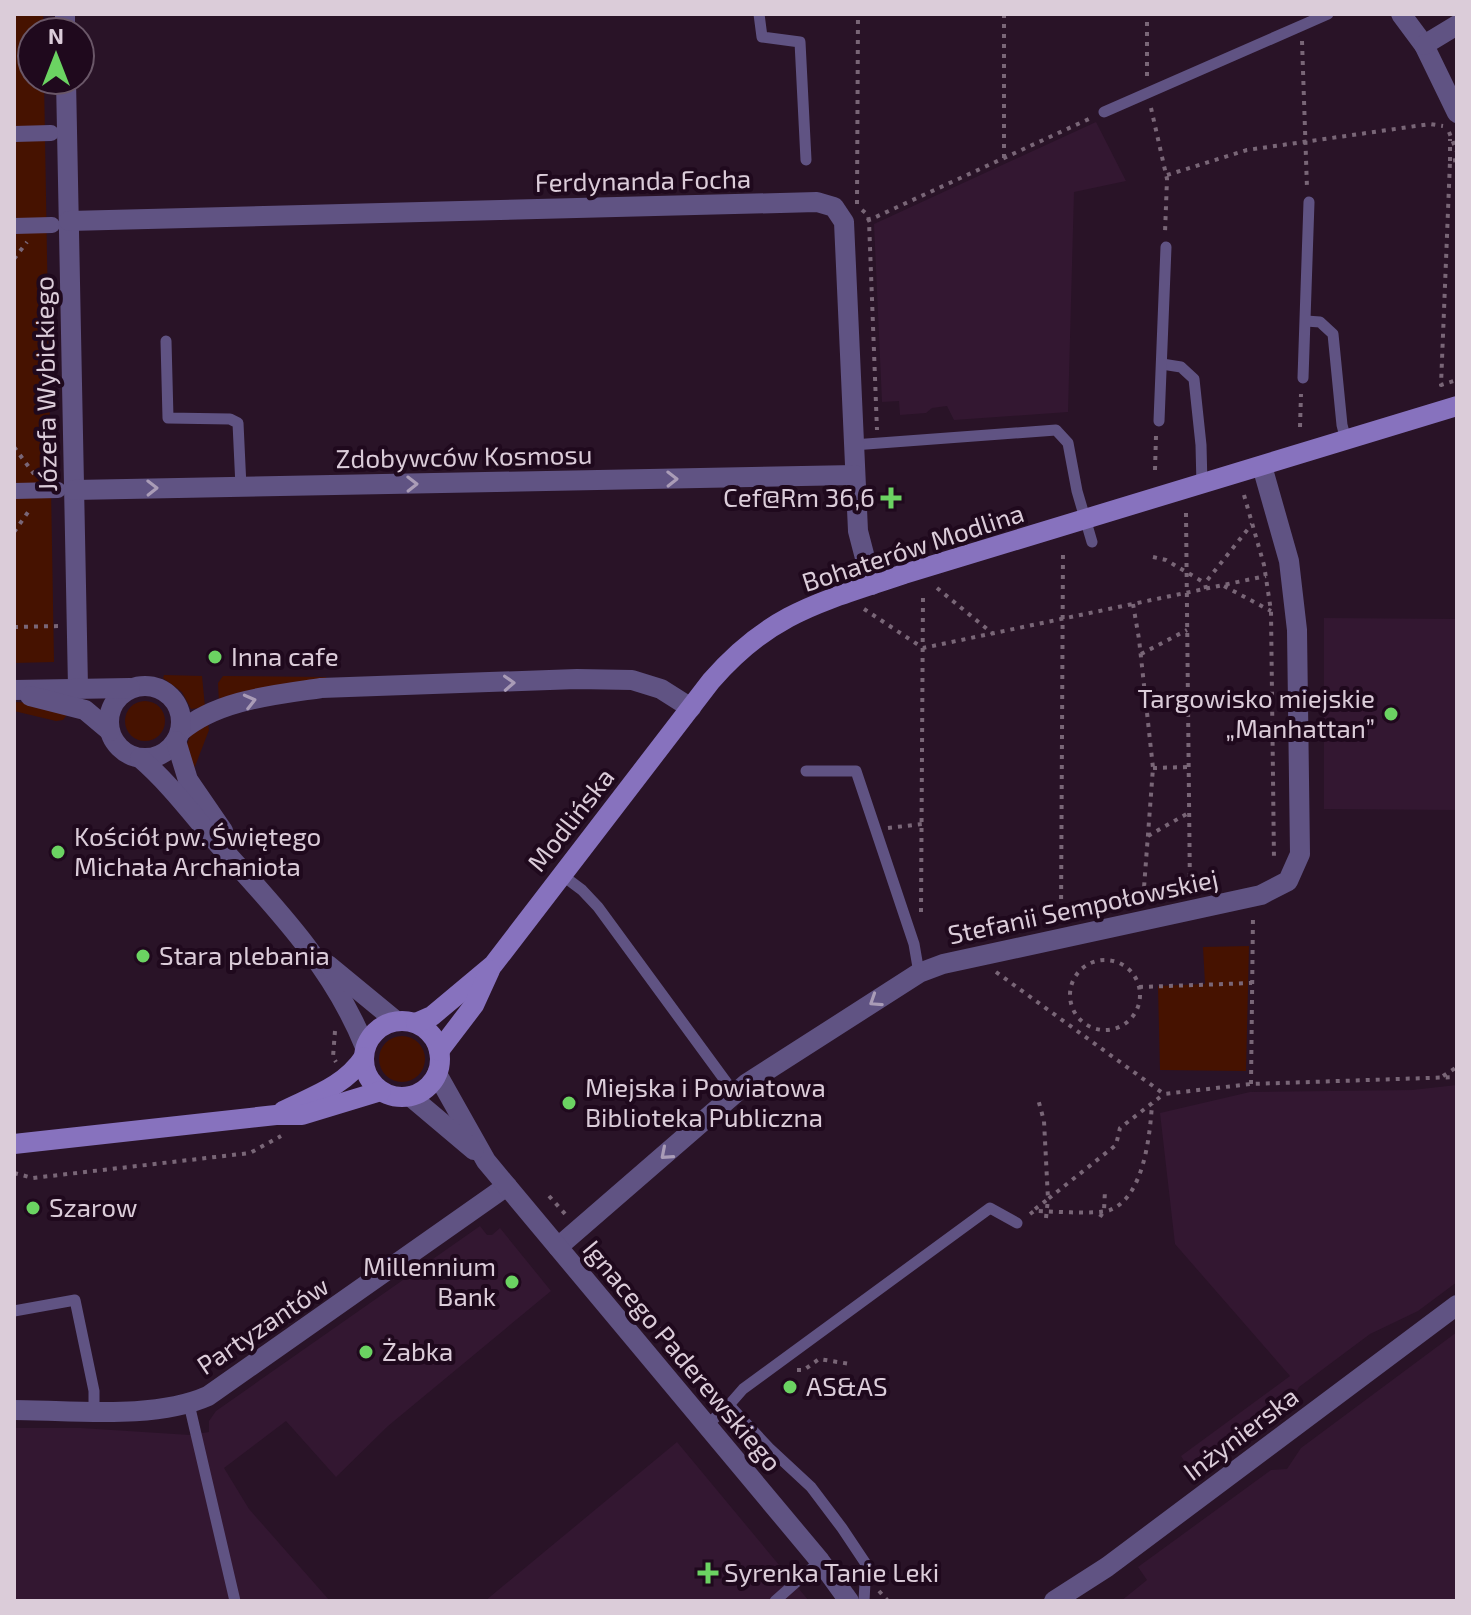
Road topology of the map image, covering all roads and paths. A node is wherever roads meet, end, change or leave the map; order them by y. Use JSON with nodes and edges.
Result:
{"nodes":[{"id":1,"x":759,"y":14,"type":"edge"},
{"id":2,"x":858,"y":14,"type":"edge"},
{"id":3,"x":1004,"y":14,"type":"edge"},
{"id":4,"x":1147,"y":14,"type":"edge"},
{"id":5,"x":1328,"y":14,"type":"edge"},
{"id":6,"x":1401,"y":14,"type":"edge"},
{"id":7,"x":1457,"y":25,"type":"edge"},
{"id":8,"x":1301,"y":26,"type":"junction"},
{"id":9,"x":1424,"y":45,"type":"junction"},
{"id":10,"x":1147,"y":94,"type":"junction"},
{"id":11,"x":65,"y":96,"type":"edge"},
{"id":12,"x":1104,"y":112,"type":"joint"},
{"id":13,"x":1457,"y":113,"type":"edge"},
{"id":14,"x":51,"y":133,"type":"dead end"},
{"id":15,"x":14,"y":134,"type":"edge"},
{"id":16,"x":1450,"y":135,"type":"junction"},
{"id":17,"x":1306,"y":142,"type":"junction"},
{"id":18,"x":1457,"y":152,"type":"edge"},
{"id":19,"x":1004,"y":158,"type":"junction"},
{"id":20,"x":806,"y":160,"type":"dead end"},
{"id":21,"x":1457,"y":160,"type":"edge"},
{"id":22,"x":1450,"y":161,"type":"junction"},
{"id":23,"x":1167,"y":175,"type":"junction"},
{"id":24,"x":1309,"y":202,"type":"joint"},
{"id":25,"x":869,"y":221,"type":"junction"},
{"id":26,"x":844,"y":222,"type":"junction"},
{"id":27,"x":61,"y":223,"type":"junction"},
{"id":28,"x":14,"y":226,"type":"edge"},
{"id":29,"x":1166,"y":247,"type":"joint"},
{"id":30,"x":1306,"y":321,"type":"junction"},
{"id":31,"x":166,"y":341,"type":"dead end"},
{"id":32,"x":1162,"y":364,"type":"junction"},
{"id":33,"x":1303,"y":378,"type":"joint"},
{"id":34,"x":1457,"y":380,"type":"edge"},
{"id":35,"x":1457,"y":406,"type":"edge"},
{"id":36,"x":1159,"y":421,"type":"joint"},
{"id":37,"x":1300,"y":427,"type":"dead end"},
{"id":38,"x":1346,"y":440,"type":"junction"},
{"id":39,"x":853,"y":445,"type":"junction"},
{"id":40,"x":14,"y":447,"type":"edge"},
{"id":41,"x":1262,"y":466,"type":"junction"},
{"id":42,"x":1155,"y":470,"type":"dead end"},
{"id":43,"x":855,"y":475,"type":"junction"},
{"id":44,"x":1202,"y":485,"type":"junction"},
{"id":45,"x":241,"y":487,"type":"junction"},
{"id":46,"x":59,"y":490,"type":"junction"},
{"id":47,"x":14,"y":491,"type":"edge"},
{"id":48,"x":1244,"y":495,"type":"dead end"},
{"id":49,"x":1186,"y":513,"type":"dead end"},
{"id":50,"x":1086,"y":520,"type":"junction"},
{"id":51,"x":1252,"y":524,"type":"junction"},
{"id":52,"x":1092,"y":542,"type":"dead end"},
{"id":53,"x":1063,"y":550,"type":"dead end"},
{"id":54,"x":1153,"y":557,"type":"dead end"},
{"id":55,"x":1188,"y":573,"type":"junction"},
{"id":56,"x":1266,"y":576,"type":"junction"},
{"id":57,"x":872,"y":585,"type":"junction"},
{"id":58,"x":1223,"y":585,"type":"junction"},
{"id":59,"x":1205,"y":586,"type":"junction"},
{"id":60,"x":937,"y":588,"type":"dead end"},
{"id":61,"x":923,"y":592,"type":"dead end"},
{"id":62,"x":1188,"y":592,"type":"junction"},
{"id":63,"x":1133,"y":604,"type":"junction"},
{"id":64,"x":864,"y":609,"type":"dead end"},
{"id":65,"x":1271,"y":611,"type":"junction"},
{"id":66,"x":1062,"y":618,"type":"junction"},
{"id":67,"x":60,"y":626,"type":"dead end"},
{"id":68,"x":14,"y":627,"type":"edge"},
{"id":69,"x":1187,"y":630,"type":"junction"},
{"id":70,"x":992,"y":633,"type":"junction"},
{"id":71,"x":923,"y":648,"type":"junction"},
{"id":72,"x":1141,"y":654,"type":"junction"},
{"id":73,"x":78,"y":687,"type":"junction"},
{"id":74,"x":130,"y":688,"type":"junction"},
{"id":75,"x":14,"y":691,"type":"edge"},
{"id":76,"x":691,"y":708,"type":"junction"},
{"id":77,"x":110,"y":731,"type":"junction"},
{"id":78,"x":178,"y":736,"type":"junction"},
{"id":79,"x":140,"y":758,"type":"junction"},
{"id":80,"x":1188,"y":767,"type":"junction"},
{"id":81,"x":1153,"y":768,"type":"junction"},
{"id":82,"x":806,"y":771,"type":"dead end"},
{"id":83,"x":1190,"y":812,"type":"junction"},
{"id":84,"x":922,"y":824,"type":"junction"},
{"id":85,"x":876,"y":832,"type":"junction"},
{"id":86,"x":1148,"y":836,"type":"junction"},
{"id":87,"x":562,"y":875,"type":"junction"},
{"id":88,"x":1274,"y":875,"type":"dead end"},
{"id":89,"x":265,"y":894,"type":"junction"},
{"id":90,"x":1251,"y":897,"type":"junction"},
{"id":91,"x":1190,"y":901,"type":"dead end"},
{"id":92,"x":1142,"y":912,"type":"dead end"},
{"id":93,"x":921,"y":916,"type":"dead end"},
{"id":94,"x":1061,"y":929,"type":"dead end"},
{"id":95,"x":986,"y":955,"type":"junction"},
{"id":96,"x":317,"y":956,"type":"junction"},
{"id":97,"x":493,"y":965,"type":"junction"},
{"id":98,"x":919,"y":973,"type":"junction"},
{"id":99,"x":1252,"y":983,"type":"junction"},
{"id":100,"x":1139,"y":987,"type":"junction"},
{"id":101,"x":406,"y":1022,"type":"junction"},
{"id":102,"x":1086,"y":1025,"type":"junction"},
{"id":103,"x":1080,"y":1033,"type":"junction"},
{"id":104,"x":439,"y":1051,"type":"junction"},
{"id":105,"x":364,"y":1052,"type":"junction"},
{"id":106,"x":1457,"y":1067,"type":"edge"},
{"id":107,"x":437,"y":1074,"type":"junction"},
{"id":108,"x":1441,"y":1077,"type":"junction"},
{"id":109,"x":1457,"y":1077,"type":"edge"},
{"id":110,"x":1251,"y":1084,"type":"junction"},
{"id":111,"x":381,"y":1091,"type":"junction"},
{"id":112,"x":735,"y":1094,"type":"junction"},
{"id":113,"x":1164,"y":1094,"type":"junction"},
{"id":114,"x":410,"y":1096,"type":"junction"},
{"id":115,"x":1038,"y":1099,"type":"dead end"},
{"id":116,"x":1152,"y":1104,"type":"junction"},
{"id":117,"x":276,"y":1115,"type":"junction"},
{"id":118,"x":14,"y":1144,"type":"edge"},
{"id":119,"x":486,"y":1161,"type":"junction"},
{"id":120,"x":507,"y":1186,"type":"junction"},
{"id":121,"x":1105,"y":1190,"type":"dead end"},
{"id":122,"x":549,"y":1196,"type":"dead end"},
{"id":123,"x":1048,"y":1199,"type":"junction"},
{"id":124,"x":1034,"y":1211,"type":"junction"},
{"id":125,"x":1048,"y":1211,"type":"junction"},
{"id":126,"x":1104,"y":1211,"type":"junction"},
{"id":127,"x":1100,"y":1217,"type":"dead end"},
{"id":128,"x":1046,"y":1218,"type":"dead end"},
{"id":129,"x":1017,"y":1223,"type":"joint"},
{"id":130,"x":579,"y":1230,"type":"junction"},
{"id":131,"x":558,"y":1247,"type":"junction"},
{"id":132,"x":1457,"y":1305,"type":"edge"},
{"id":133,"x":14,"y":1311,"type":"edge"},
{"id":134,"x":850,"y":1364,"type":"dead end"},
{"id":135,"x":770,"y":1369,"type":"junction"},
{"id":136,"x":189,"y":1404,"type":"junction"},
{"id":137,"x":14,"y":1410,"type":"edge"},
{"id":138,"x":94,"y":1410,"type":"junction"},
{"id":139,"x":719,"y":1414,"type":"junction"},
{"id":140,"x":820,"y":1561,"type":"junction"},
{"id":141,"x":844,"y":1592,"type":"edge"},
{"id":142,"x":235,"y":1601,"type":"edge"},
{"id":143,"x":775,"y":1601,"type":"edge"},
{"id":144,"x":862,"y":1601,"type":"edge"},
{"id":145,"x":1054,"y":1601,"type":"edge"}],
"edges":[{"from":1,"to":20,"type":"lane"},
{"from":2,"to":25,"type":"path"},
{"from":3,"to":19,"type":"path"},
{"from":4,"to":10,"type":"path"},
{"from":5,"to":8,"type":"lane"},
{"from":6,"to":9,"type":"street"},
{"from":7,"to":9,"type":"street"},
{"from":8,"to":10,"type":"lane"},
{"from":8,"to":17,"type":"path"},
{"from":9,"to":13,"type":"street"},
{"from":10,"to":12,"type":"lane"},
{"from":10,"to":23,"type":"path"},
{"from":11,"to":27,"type":"street","name":"Józefa Wybickiego"},
{"from":12,"to":19,"type":"path"},
{"from":14,"to":15,"type":"street"},
{"from":16,"to":17,"type":"path"},
{"from":16,"to":18,"type":"path"},
{"from":16,"to":22,"type":"path"},
{"from":17,"to":23,"type":"path"},
{"from":17,"to":24,"type":"path"},
{"from":19,"to":25,"type":"path"},
{"from":21,"to":22,"type":"path"},
{"from":22,"to":34,"type":"path"},
{"from":23,"to":29,"type":"path"},
{"from":24,"to":30,"type":"lane"},
{"from":25,"to":26,"type":"path"},
{"from":26,"to":27,"type":"street","name":"Ferdynanda Focha"},
{"from":26,"to":39,"type":"street"},
{"from":27,"to":28,"type":"street"},
{"from":27,"to":46,"type":"street","name":"Józefa Wybickiego"},
{"from":29,"to":32,"type":"lane"},
{"from":30,"to":33,"type":"lane"},
{"from":30,"to":38,"type":"lane"},
{"from":31,"to":45,"type":"lane"},
{"from":32,"to":36,"type":"lane"},
{"from":32,"to":44,"type":"lane"},
{"from":33,"to":37,"type":"path"},
{"from":35,"to":38,"type":"main road","name":"Bohaterów Modlina"},
{"from":36,"to":42,"type":"path"},
{"from":38,"to":41,"type":"main road","name":"Bohaterów Modlina"},
{"from":39,"to":43,"type":"street"},
{"from":39,"to":50,"type":"lane"},
{"from":40,"to":46,"type":"path"},
{"from":41,"to":44,"type":"main road","name":"Bohaterów Modlina"},
{"from":41,"to":90,"type":"street","name":"Stefanii Sempołowskiej"},
{"from":45,"to":43,"type":"street","name":"Zdobywców Kosmosu","one_way":true},
{"from":43,"to":57,"type":"street"},
{"from":44,"to":50,"type":"main road","name":"Bohaterów Modlina"},
{"from":46,"to":45,"type":"street","name":"Zdobywców Kosmosu","one_way":true},
{"from":46,"to":47,"type":"street"},
{"from":46,"to":73,"type":"street","name":"Józefa Wybickiego"},
{"from":48,"to":51,"type":"path"},
{"from":49,"to":55,"type":"path"},
{"from":50,"to":52,"type":"lane"},
{"from":50,"to":57,"type":"main road","name":"Bohaterów Modlina"},
{"from":51,"to":56,"type":"path"},
{"from":51,"to":59,"type":"path"},
{"from":53,"to":66,"type":"path"},
{"from":54,"to":55,"type":"path"},
{"from":55,"to":59,"type":"path"},
{"from":55,"to":62,"type":"path"},
{"from":56,"to":58,"type":"path"},
{"from":56,"to":65,"type":"path"},
{"from":57,"to":76,"type":"main road","name":"Bohaterów Modlina"},
{"from":58,"to":59,"type":"path"},
{"from":58,"to":65,"type":"path"},
{"from":59,"to":62,"type":"path"},
{"from":60,"to":70,"type":"path"},
{"from":61,"to":71,"type":"path"},
{"from":62,"to":63,"type":"path"},
{"from":62,"to":69,"type":"path"},
{"from":63,"to":66,"type":"path"},
{"from":63,"to":72,"type":"path"},
{"from":64,"to":71,"type":"path"},
{"from":65,"to":88,"type":"path"},
{"from":66,"to":70,"type":"path"},
{"from":66,"to":94,"type":"path"},
{"from":67,"to":68,"type":"path"},
{"from":69,"to":72,"type":"path"},
{"from":69,"to":80,"type":"path"},
{"from":70,"to":71,"type":"path"},
{"from":71,"to":84,"type":"path"},
{"from":72,"to":81,"type":"path"},
{"from":73,"to":74,"type":"street"},
{"from":73,"to":75,"type":"street"},
{"from":74,"to":77,"type":"street"},
{"from":74,"to":78,"type":"street"},
{"from":75,"to":77,"type":"street"},
{"from":78,"to":76,"type":"street","one_way":true},
{"from":76,"to":87,"type":"main road","name":"Modlińska"},
{"from":77,"to":79,"type":"street"},
{"from":78,"to":79,"type":"street"},
{"from":78,"to":89,"type":"street"},
{"from":79,"to":89,"type":"street"},
{"from":80,"to":81,"type":"path"},
{"from":80,"to":83,"type":"path"},
{"from":81,"to":86,"type":"path"},
{"from":82,"to":85,"type":"lane"},
{"from":83,"to":86,"type":"path"},
{"from":83,"to":91,"type":"path"},
{"from":84,"to":85,"type":"path"},
{"from":84,"to":93,"type":"path"},
{"from":85,"to":98,"type":"lane"},
{"from":86,"to":92,"type":"path"},
{"from":87,"to":97,"type":"main road","name":"Modlińska"},
{"from":87,"to":112,"type":"lane"},
{"from":89,"to":96,"type":"street"},
{"from":90,"to":95,"type":"street","name":"Stefanii Sempołowskiej"},
{"from":90,"to":99,"type":"path"},
{"from":95,"to":98,"type":"street","name":"Stefanii Sempołowskiej"},
{"from":95,"to":103,"type":"path"},
{"from":96,"to":101,"type":"street"},
{"from":96,"to":105,"type":"street"},
{"from":97,"to":101,"type":"main road","name":"Modlińska"},
{"from":97,"to":104,"type":"main road","name":"Modlińska"},
{"from":98,"to":112,"type":"street","name":"Stefanii Sempołowskiej","one_way":true},
{"from":99,"to":100,"type":"path"},
{"from":99,"to":110,"type":"path"},
{"from":100,"to":102,"type":"path"},
{"from":100,"to":102,"type":"path"},
{"from":101,"to":104,"type":"main road"},
{"from":101,"to":105,"type":"main road"},
{"from":102,"to":103,"type":"path"},
{"from":103,"to":113,"type":"path"},
{"from":104,"to":107,"type":"main road"},
{"from":105,"to":111,"type":"main road"},
{"from":105,"to":117,"type":"main road"},
{"from":106,"to":108,"type":"path"},
{"from":107,"to":114,"type":"main road"},
{"from":107,"to":119,"type":"street","name":"Ignacego Paderewskiego"},
{"from":108,"to":109,"type":"path"},
{"from":108,"to":110,"type":"path"},
{"from":110,"to":113,"type":"path"},
{"from":111,"to":114,"type":"main road"},
{"from":111,"to":117,"type":"main road"},
{"from":112,"to":130,"type":"street","name":"Stefanii Sempołowskiej","one_way":true},
{"from":113,"to":116,"type":"path"},
{"from":114,"to":119,"type":"street","name":"Ignacego Paderewskiego"},
{"from":115,"to":123,"type":"path"},
{"from":116,"to":123,"type":"path"},
{"from":116,"to":126,"type":"path"},
{"from":117,"to":118,"type":"main road"},
{"from":119,"to":120,"type":"street","name":"Ignacego Paderewskiego"},
{"from":120,"to":131,"type":"street","name":"Ignacego Paderewskiego"},
{"from":120,"to":136,"type":"street","name":"Partyzantów"},
{"from":121,"to":126,"type":"path"},
{"from":122,"to":130,"type":"path"},
{"from":123,"to":124,"type":"path"},
{"from":123,"to":125,"type":"path"},
{"from":124,"to":125,"type":"path"},
{"from":124,"to":129,"type":"path"},
{"from":125,"to":126,"type":"path"},
{"from":125,"to":128,"type":"path"},
{"from":126,"to":127,"type":"path"},
{"from":129,"to":135,"type":"lane"},
{"from":130,"to":131,"type":"street","name":"Stefanii Sempołowskiej"},
{"from":130,"to":139,"type":"path"},
{"from":131,"to":139,"type":"street","name":"Ignacego Paderewskiego"},
{"from":132,"to":145,"type":"street","name":"Inżynierska"},
{"from":133,"to":138,"type":"lane"},
{"from":134,"to":135,"type":"path"},
{"from":135,"to":139,"type":"lane"},
{"from":136,"to":138,"type":"street","name":"Partyzantów"},
{"from":136,"to":142,"type":"lane"},
{"from":137,"to":138,"type":"street","name":"Partyzantów"},
{"from":139,"to":140,"type":"street","name":"Ignacego Paderewskiego"},
{"from":139,"to":144,"type":"lane"},
{"from":140,"to":141,"type":"street","name":"Ignacego Paderewskiego"},
{"from":140,"to":143,"type":"lane"},
{"from":141,"to":144,"type":"street","name":"Ignacego Paderewskiego"}]}
